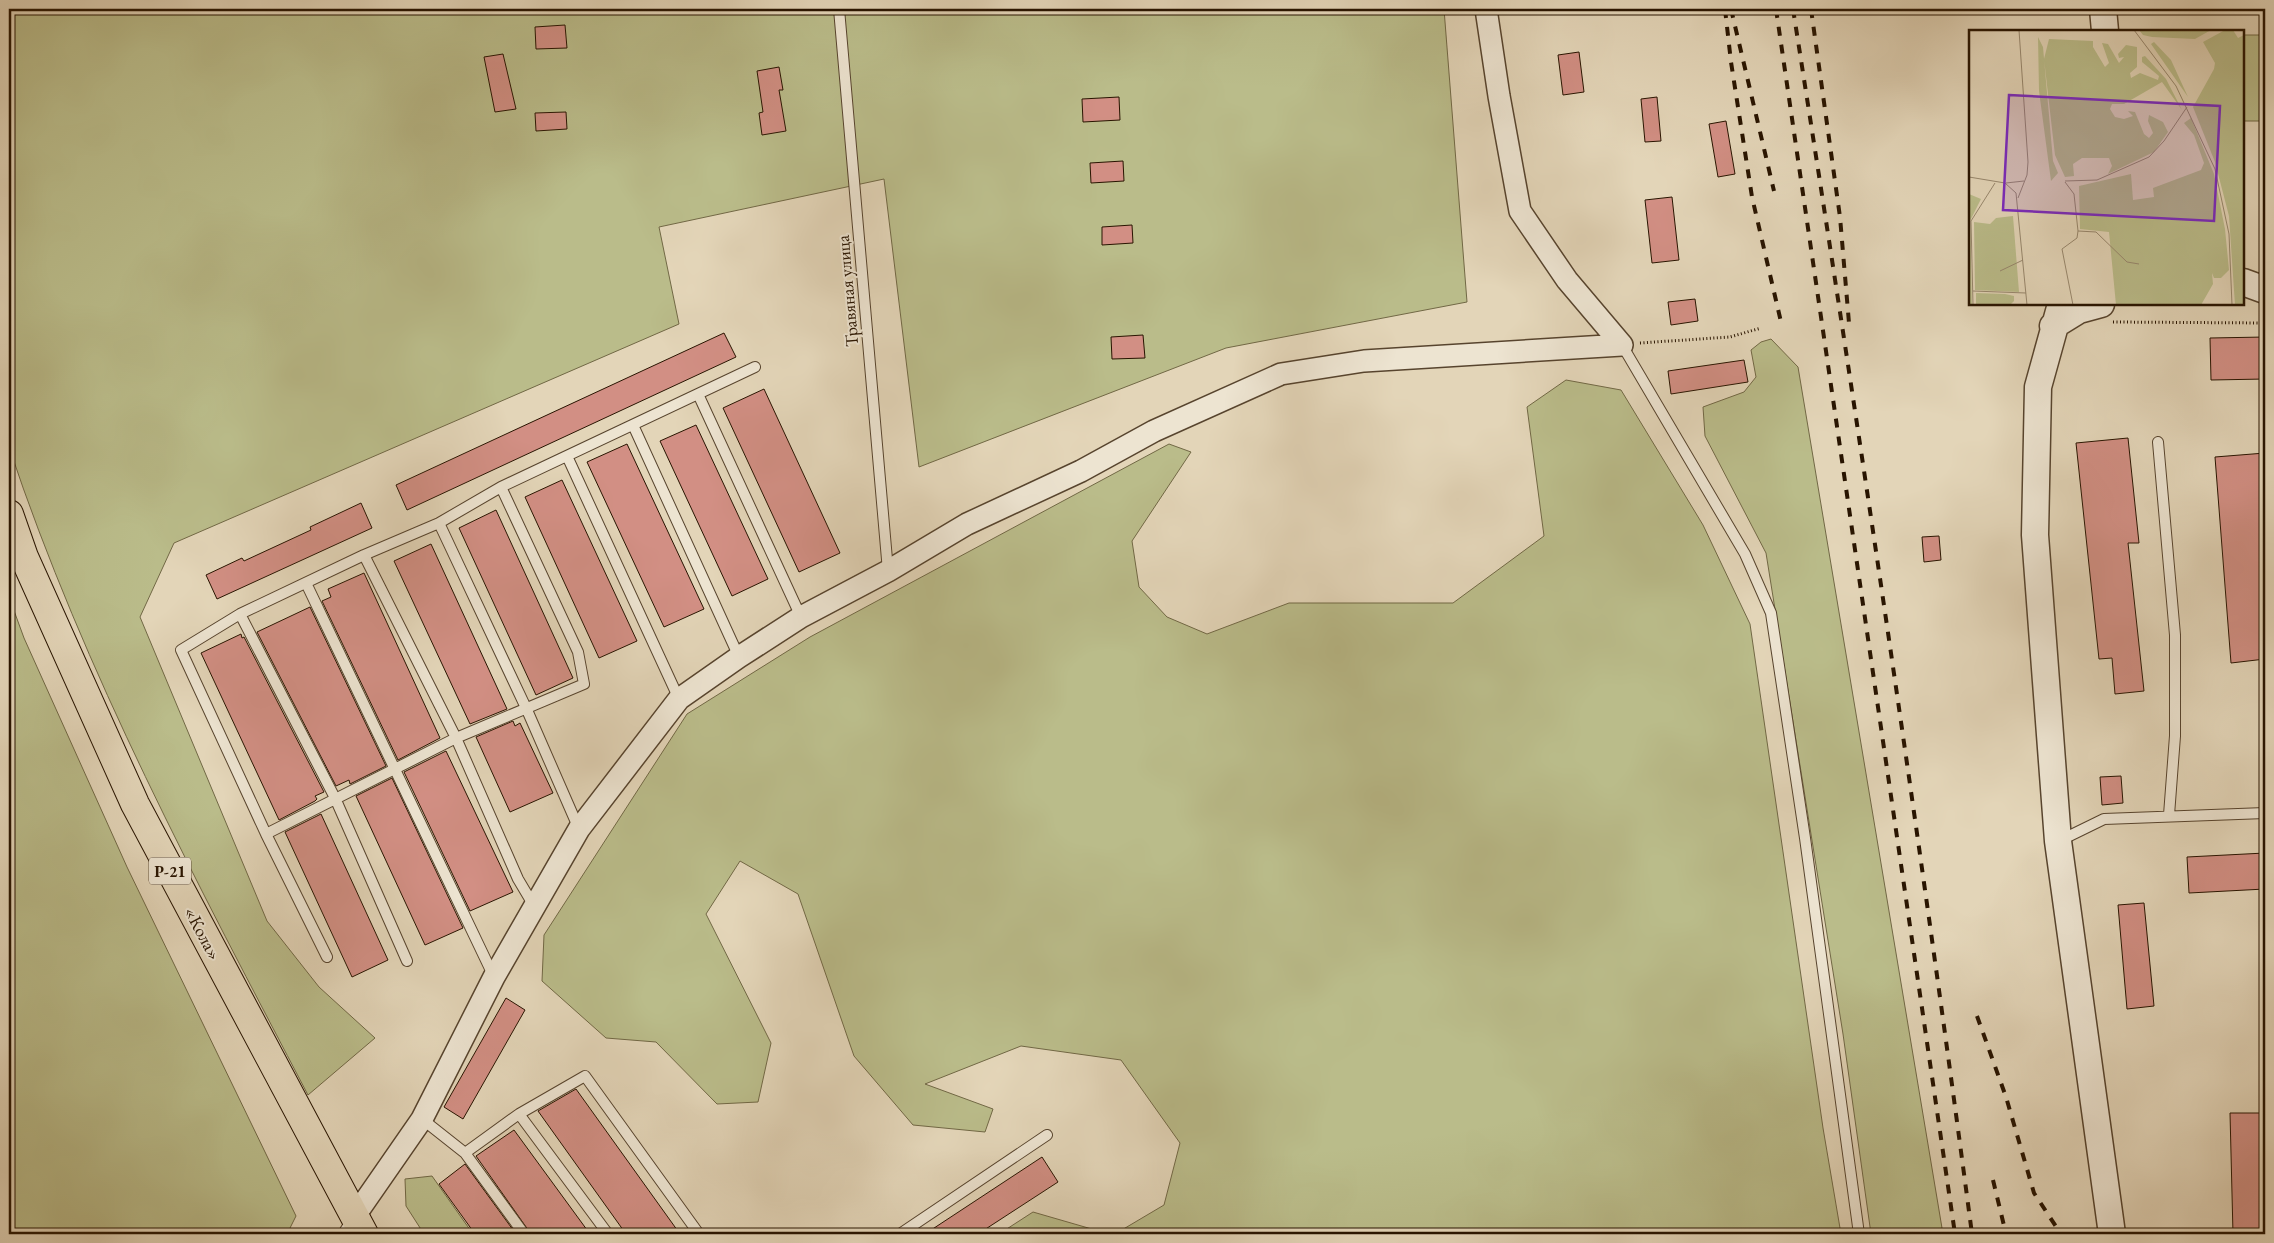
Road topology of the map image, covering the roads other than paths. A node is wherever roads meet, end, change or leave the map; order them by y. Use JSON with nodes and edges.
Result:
{"nodes":[{"id":1,"x":839,"y":9,"type":"edge"},
{"id":2,"x":1486,"y":9,"type":"edge"},
{"id":3,"x":2244,"y":282,"type":"edge"},
{"id":4,"x":2265,"y":291,"type":"edge"},
{"id":5,"x":2244,"y":292,"type":"edge"},
{"id":6,"x":2106,"y":313,"type":"edge"},
{"id":7,"x":2057,"y":315,"type":"edge"},
{"id":8,"x":1622,"y":344,"type":"junction"},
{"id":9,"x":755,"y":367,"type":"dead end"},
{"id":10,"x":698,"y":394,"type":"junction"},
{"id":11,"x":633,"y":425,"type":"junction"},
{"id":12,"x":2158,"y":442,"type":"dead end"},
{"id":13,"x":567,"y":456,"type":"junction"},
{"id":14,"x":501,"y":488,"type":"junction"},
{"id":15,"x":9,"y":514,"type":"edge"},
{"id":16,"x":439,"y":523,"type":"junction"},
{"id":17,"x":364,"y":555,"type":"junction"},
{"id":18,"x":888,"y":571,"type":"junction"},
{"id":19,"x":306,"y":584,"type":"junction"},
{"id":20,"x":240,"y":614,"type":"junction"},
{"id":21,"x":801,"y":617,"type":"junction"},
{"id":22,"x":739,"y":656,"type":"junction"},
{"id":23,"x":679,"y":699,"type":"junction"},
{"id":24,"x":527,"y":710,"type":"junction"},
{"id":25,"x":456,"y":738,"type":"junction"},
{"id":26,"x":396,"y":767,"type":"junction"},
{"id":27,"x":335,"y":798,"type":"junction"},
{"id":28,"x":2265,"y":813,"type":"edge"},
{"id":29,"x":2169,"y":815,"type":"junction"},
{"id":30,"x":579,"y":829,"type":"junction"},
{"id":31,"x":266,"y":834,"type":"junction"},
{"id":32,"x":2058,"y":841,"type":"junction"},
{"id":33,"x":534,"y":907,"type":"junction"},
{"id":34,"x":327,"y":957,"type":"dead end"},
{"id":35,"x":407,"y":961,"type":"dead end"},
{"id":36,"x":494,"y":977,"type":"junction"},
{"id":37,"x":519,"y":1114,"type":"junction"},
{"id":38,"x":422,"y":1120,"type":"junction"},
{"id":39,"x":1047,"y":1135,"type":"dead end"},
{"id":40,"x":464,"y":1153,"type":"junction"},
{"id":41,"x":354,"y":1228,"type":"edge"},
{"id":42,"x":524,"y":1234,"type":"edge"},
{"id":43,"x":608,"y":1234,"type":"edge"},
{"id":44,"x":699,"y":1234,"type":"edge"},
{"id":45,"x":900,"y":1234,"type":"edge"},
{"id":46,"x":1859,"y":1234,"type":"edge"},
{"id":47,"x":2112,"y":1234,"type":"edge"}],
"edges":[{"from":1,"to":18,"type":"lane","name":"Травяная улица"},
{"from":2,"to":8,"type":"street"},
{"from":3,"to":4,"type":"street"},
{"from":4,"to":5,"type":"street"},
{"from":6,"to":7,"type":"street"},
{"from":7,"to":32,"type":"street"},
{"from":8,"to":18,"type":"street"},
{"from":8,"to":46,"type":"lane"},
{"from":9,"to":10,"type":"lane"},
{"from":10,"to":11,"type":"lane"},
{"from":10,"to":21,"type":"lane"},
{"from":11,"to":13,"type":"lane"},
{"from":11,"to":22,"type":"lane"},
{"from":12,"to":29,"type":"lane"},
{"from":13,"to":14,"type":"lane"},
{"from":13,"to":23,"type":"lane"},
{"from":14,"to":16,"type":"lane"},
{"from":14,"to":24,"type":"lane"},
{"from":15,"to":41,"type":"highway","name":"«Кола»","number":"Р-21"},
{"from":16,"to":17,"type":"lane"},
{"from":16,"to":24,"type":"lane"},
{"from":17,"to":19,"type":"lane"},
{"from":17,"to":25,"type":"lane"},
{"from":18,"to":21,"type":"street"},
{"from":19,"to":20,"type":"lane"},
{"from":19,"to":26,"type":"lane"},
{"from":20,"to":27,"type":"lane"},
{"from":20,"to":31,"type":"lane"},
{"from":21,"to":22,"type":"street"},
{"from":22,"to":23,"type":"street"},
{"from":23,"to":30,"type":"street"},
{"from":24,"to":25,"type":"lane"},
{"from":24,"to":30,"type":"lane"},
{"from":25,"to":26,"type":"lane"},
{"from":25,"to":33,"type":"lane"},
{"from":26,"to":27,"type":"lane"},
{"from":26,"to":36,"type":"lane"},
{"from":27,"to":31,"type":"lane"},
{"from":27,"to":35,"type":"lane"},
{"from":28,"to":29,"type":"lane"},
{"from":29,"to":32,"type":"lane"},
{"from":30,"to":33,"type":"street"},
{"from":31,"to":34,"type":"lane"},
{"from":32,"to":47,"type":"street"},
{"from":33,"to":36,"type":"street"},
{"from":36,"to":38,"type":"street"},
{"from":37,"to":40,"type":"lane"},
{"from":37,"to":43,"type":"lane"},
{"from":37,"to":44,"type":"lane"},
{"from":38,"to":40,"type":"lane"},
{"from":38,"to":41,"type":"street"},
{"from":39,"to":45,"type":"lane"},
{"from":40,"to":42,"type":"lane"}]}
